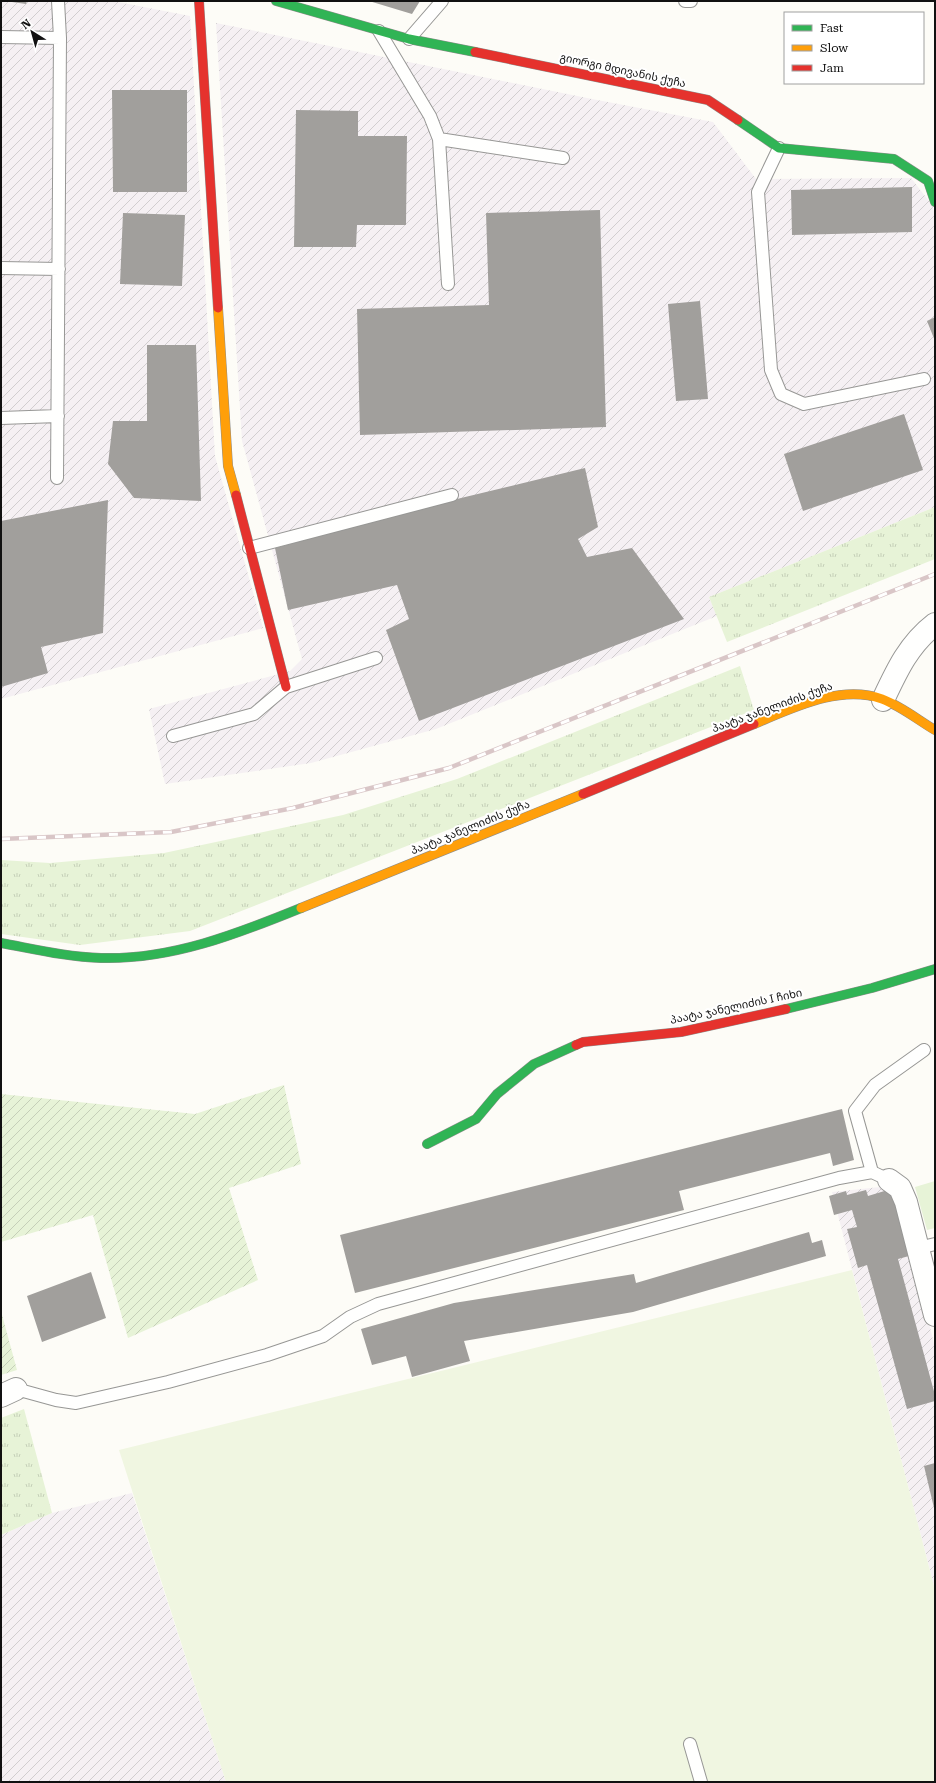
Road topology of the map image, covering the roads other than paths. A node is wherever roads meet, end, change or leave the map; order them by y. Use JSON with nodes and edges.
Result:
{"nodes":[{"id":1,"x":58,"y":1,"type":"edge"},
{"id":2,"x":199,"y":1,"type":"edge"},
{"id":3,"x":276,"y":1,"type":"edge"},
{"id":4,"x":442,"y":1,"type":"edge"},
{"id":5,"x":685,"y":1,"type":"edge"},
{"id":6,"x":691,"y":1,"type":"edge"},
{"id":7,"x":378,"y":30,"type":"junction"},
{"id":8,"x":1,"y":37,"type":"edge"},
{"id":9,"x":60,"y":38,"type":"junction"},
{"id":10,"x":409,"y":39,"type":"junction"},
{"id":11,"x":439,"y":139,"type":"junction"},
{"id":12,"x":779,"y":148,"type":"junction"},
{"id":13,"x":563,"y":158,"type":"dead end"},
{"id":14,"x":935,"y":202,"type":"edge"},
{"id":15,"x":1,"y":268,"type":"edge"},
{"id":16,"x":59,"y":269,"type":"junction"},
{"id":17,"x":448,"y":284,"type":"dead end"},
{"id":18,"x":924,"y":379,"type":"dead end"},
{"id":19,"x":58,"y":416,"type":"junction"},
{"id":20,"x":1,"y":418,"type":"edge"},
{"id":21,"x":57,"y":478,"type":"dead end"},
{"id":22,"x":452,"y":495,"type":"dead end"},
{"id":23,"x":249,"y":548,"type":"junction"},
{"id":24,"x":935,"y":624,"type":"edge"},
{"id":25,"x":376,"y":658,"type":"dead end"},
{"id":26,"x":286,"y":687,"type":"junction"},
{"id":27,"x":883,"y":700,"type":"junction"},
{"id":28,"x":935,"y":730,"type":"edge"},
{"id":29,"x":173,"y":736,"type":"dead end"},
{"id":30,"x":1,"y":943,"type":"edge"},
{"id":31,"x":935,"y":969,"type":"edge"},
{"id":32,"x":924,"y":1050,"type":"dead end"},
{"id":33,"x":427,"y":1144,"type":"dead end"},
{"id":34,"x":880,"y":1176,"type":"junction"},
{"id":35,"x":926,"y":1246,"type":"edge"},
{"id":36,"x":935,"y":1315,"type":"edge"},
{"id":37,"x":8,"y":1393,"type":"edge"},
{"id":38,"x":690,"y":1744,"type":"dead end"},
{"id":39,"x":701,"y":1782,"type":"edge"}],
"edges":[{"from":1,"to":9,"type":"lane"},
{"from":2,"to":23,"type":"street"},
{"from":3,"to":7,"type":"street","name":"გიორგი მდივანის ქუჩა"},
{"from":4,"to":10,"type":"lane"},
{"from":5,"to":6,"type":"lane"},
{"from":7,"to":10,"type":"street","name":"გიორგი მდივანის ქუჩა"},
{"from":7,"to":11,"type":"lane"},
{"from":8,"to":9,"type":"lane"},
{"from":9,"to":16,"type":"lane"},
{"from":10,"to":12,"type":"street","name":"გიორგი მდივანის ქუჩა"},
{"from":11,"to":13,"type":"lane"},
{"from":11,"to":17,"type":"lane"},
{"from":12,"to":14,"type":"street","name":"გიორგი მდივანის ქუჩა"},
{"from":12,"to":18,"type":"lane"},
{"from":15,"to":16,"type":"lane"},
{"from":16,"to":19,"type":"lane"},
{"from":19,"to":20,"type":"lane"},
{"from":19,"to":21,"type":"lane"},
{"from":22,"to":23,"type":"lane"},
{"from":23,"to":26,"type":"street"},
{"from":24,"to":27,"type":"street"},
{"from":25,"to":26,"type":"lane"},
{"from":26,"to":29,"type":"lane"},
{"from":27,"to":28,"type":"street","name":"პაატა ჯანელიძის ქუჩა"},
{"from":27,"to":30,"type":"street","name":"პაატა ჯანელიძის ქუჩა"},
{"from":31,"to":33,"type":"street","name":"პაატა ჯანელიძის I ჩიხი"},
{"from":32,"to":34,"type":"lane"},
{"from":34,"to":35,"type":"street"},
{"from":34,"to":37,"type":"lane"},
{"from":35,"to":36,"type":"street"},
{"from":38,"to":39,"type":"lane"}]}
